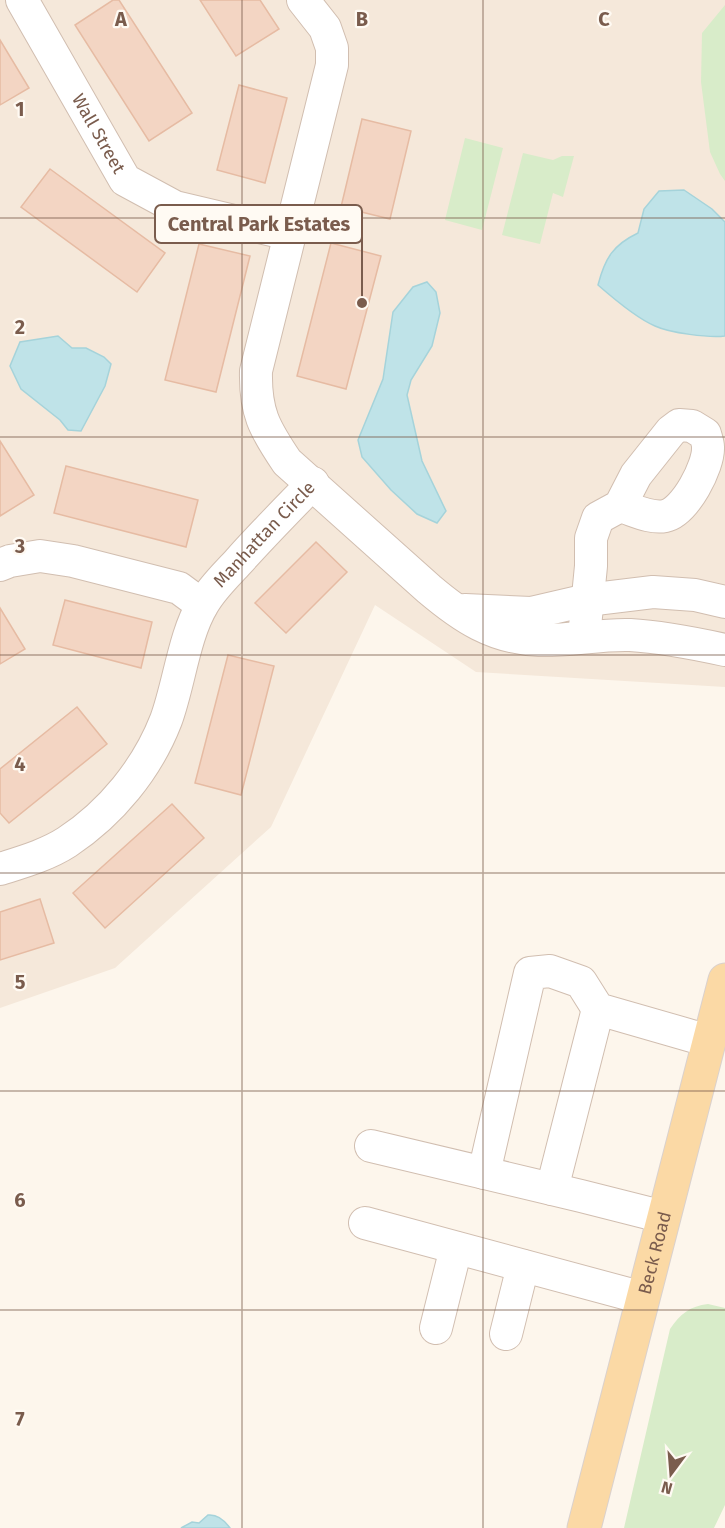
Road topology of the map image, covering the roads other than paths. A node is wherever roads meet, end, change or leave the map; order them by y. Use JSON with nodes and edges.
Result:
{"nodes":[{"id":1,"x":22,"y":0,"type":"edge"},
{"id":2,"x":303,"y":0,"type":"edge"},
{"id":3,"x":290,"y":234,"type":"junction"},
{"id":4,"x":313,"y":483,"type":"junction"},
{"id":5,"x":620,"y":506,"type":"dead end"},
{"id":6,"x":0,"y":566,"type":"edge"},
{"id":7,"x":668,"y":593,"type":"junction"},
{"id":8,"x":587,"y":600,"type":"junction"},
{"id":9,"x":725,"y":602,"type":"edge"},
{"id":10,"x":202,"y":605,"type":"junction"},
{"id":11,"x":453,"y":609,"type":"junction"},
{"id":12,"x":584,"y":637,"type":"junction"},
{"id":13,"x":661,"y":638,"type":"junction"},
{"id":14,"x":725,"y":650,"type":"edge"},
{"id":15,"x":0,"y":870,"type":"edge"},
{"id":16,"x":725,"y":980,"type":"edge"},
{"id":17,"x":598,"y":1009,"type":"junction"},
{"id":18,"x":709,"y":1041,"type":"junction"},
{"id":19,"x":370,"y":1146,"type":"dead end"},
{"id":20,"x":484,"y":1173,"type":"junction"},
{"id":21,"x":552,"y":1189,"type":"junction"},
{"id":22,"x":664,"y":1217,"type":"junction"},
{"id":23,"x":365,"y":1223,"type":"dead end"},
{"id":24,"x":456,"y":1248,"type":"junction"},
{"id":25,"x":523,"y":1266,"type":"junction"},
{"id":26,"x":643,"y":1298,"type":"junction"},
{"id":27,"x":436,"y":1328,"type":"dead end"},
{"id":28,"x":506,"y":1334,"type":"dead end"},
{"id":29,"x":584,"y":1528,"type":"edge"}],
"edges":[{"from":1,"to":3,"type":"street","name":"Wall Street"},
{"from":2,"to":3,"type":"street","name":"Manhattan Circle"},
{"from":3,"to":4,"type":"street","name":"Manhattan Circle"},
{"from":4,"to":10,"type":"street","name":"Manhattan Circle"},
{"from":4,"to":11,"type":"street"},
{"from":5,"to":8,"type":"street"},
{"from":6,"to":10,"type":"street"},
{"from":7,"to":8,"type":"street"},
{"from":7,"to":9,"type":"street"},
{"from":7,"to":13,"type":"street"},
{"from":8,"to":11,"type":"street"},
{"from":8,"to":12,"type":"street"},
{"from":10,"to":15,"type":"street","name":"Manhattan Circle"},
{"from":11,"to":12,"type":"street"},
{"from":12,"to":13,"type":"street"},
{"from":13,"to":14,"type":"street"},
{"from":16,"to":18,"type":"main road","name":"Beck Road"},
{"from":17,"to":18,"type":"street"},
{"from":17,"to":20,"type":"street"},
{"from":17,"to":21,"type":"street"},
{"from":18,"to":22,"type":"main road","name":"Beck Road"},
{"from":19,"to":20,"type":"street"},
{"from":20,"to":21,"type":"street"},
{"from":21,"to":22,"type":"street"},
{"from":22,"to":26,"type":"main road","name":"Beck Road"},
{"from":23,"to":24,"type":"street"},
{"from":24,"to":25,"type":"street"},
{"from":24,"to":27,"type":"street"},
{"from":25,"to":26,"type":"street"},
{"from":25,"to":28,"type":"street"},
{"from":26,"to":29,"type":"main road","name":"Beck Road"}]}
